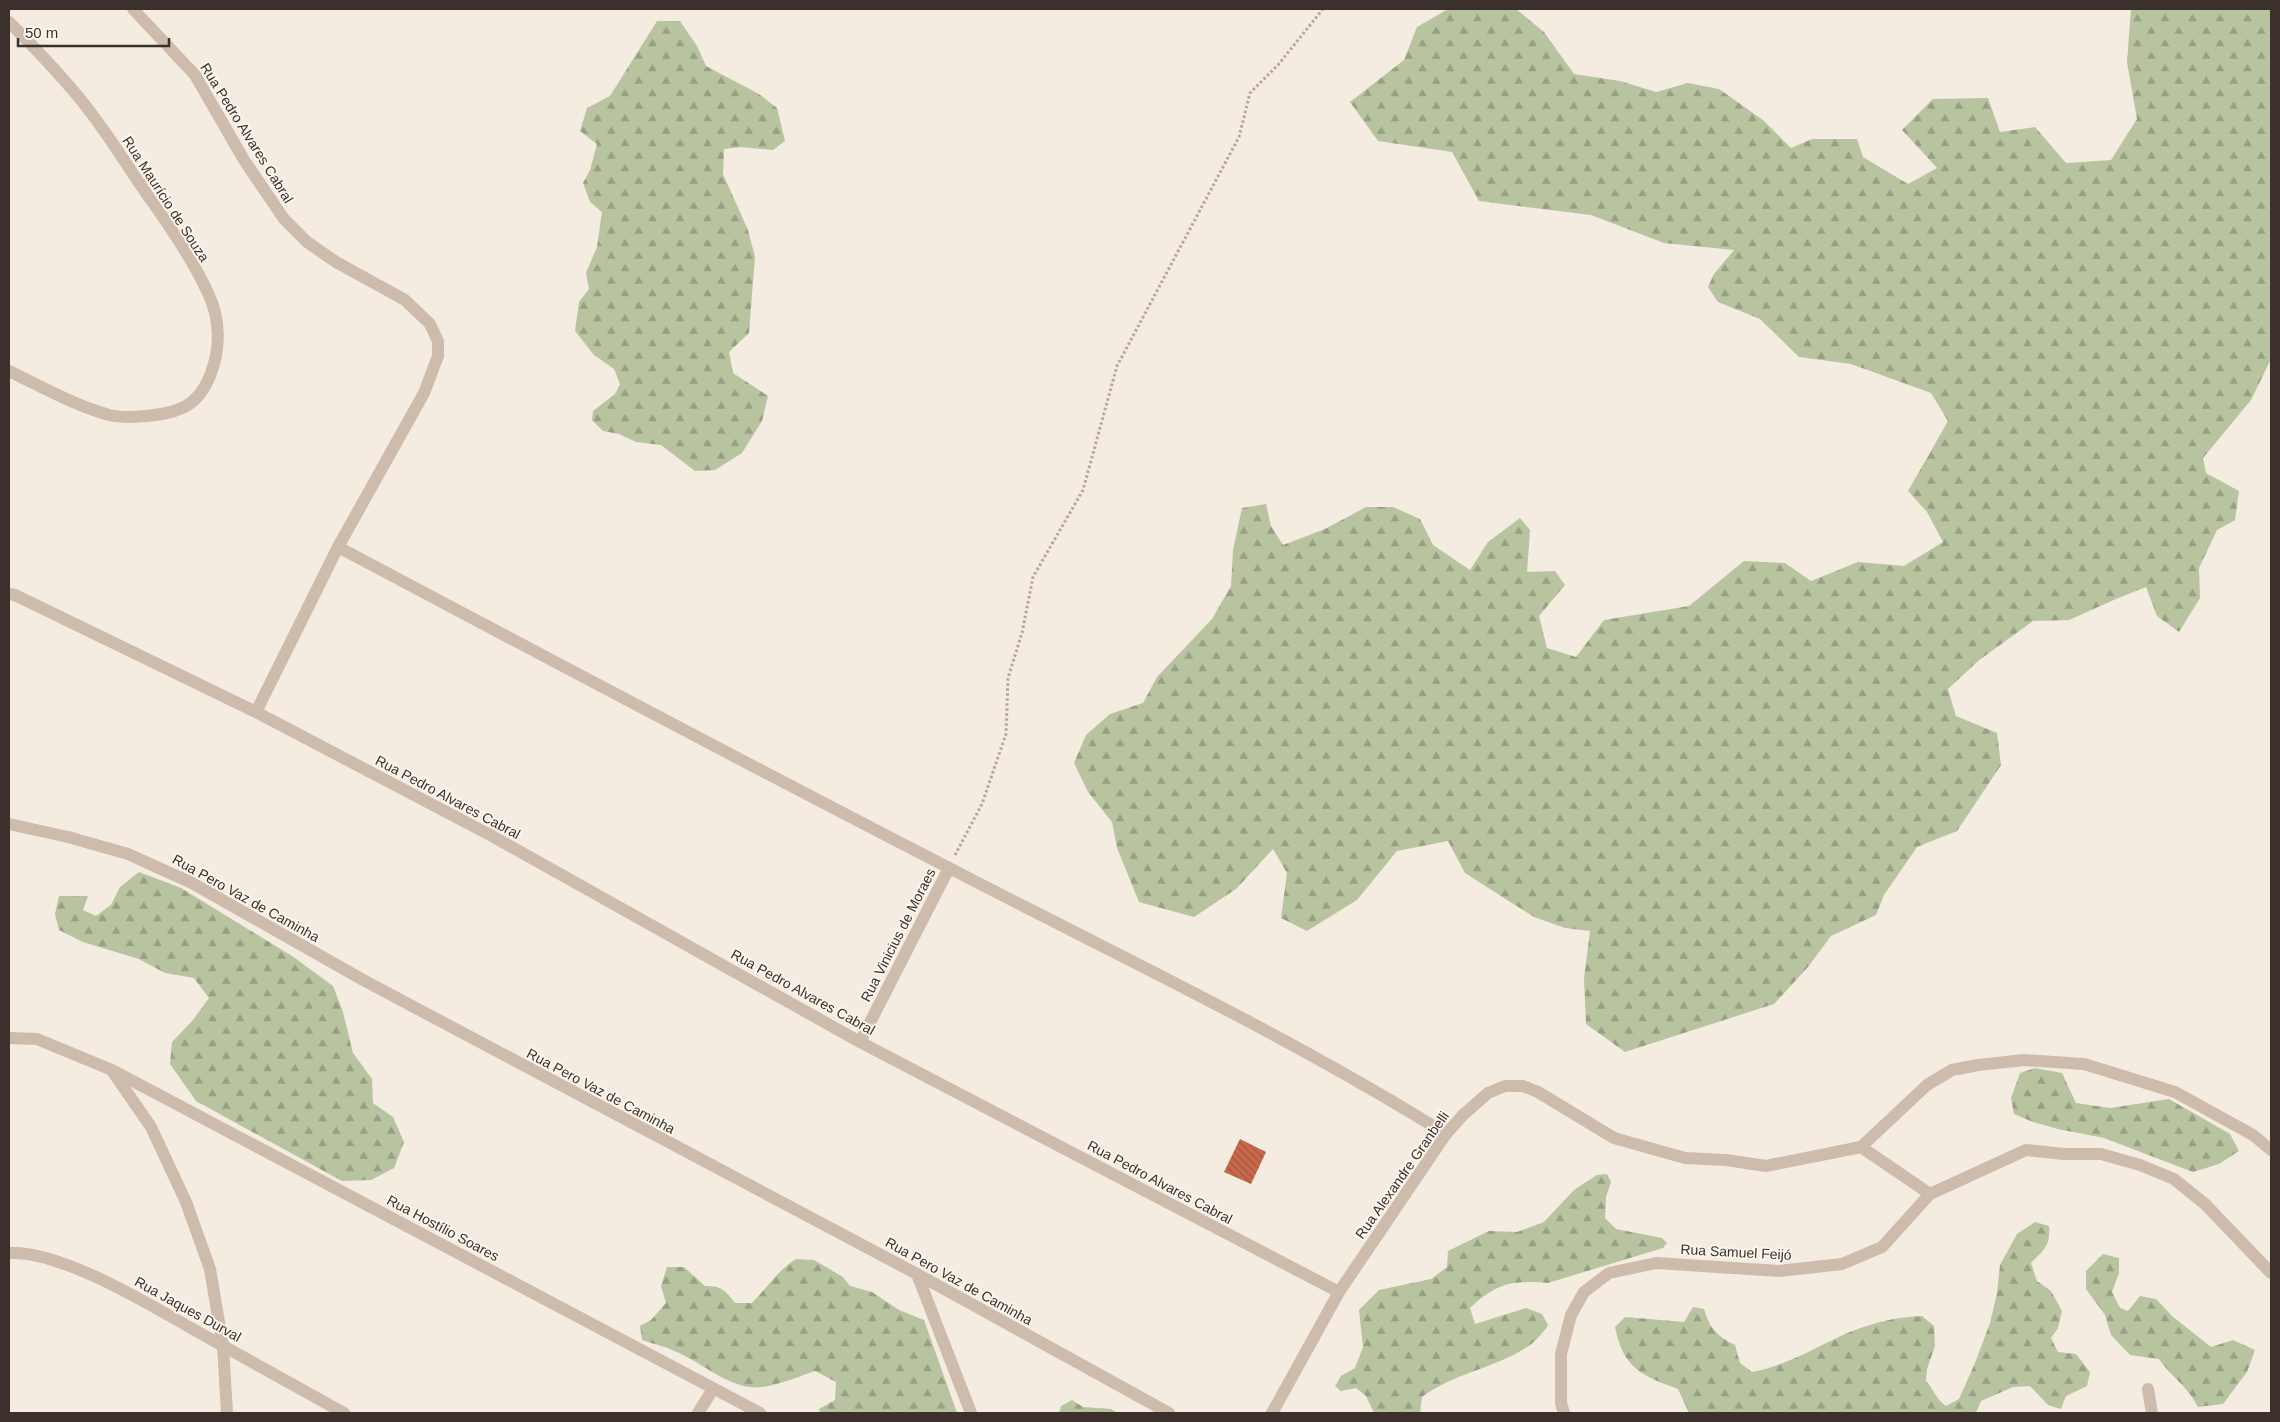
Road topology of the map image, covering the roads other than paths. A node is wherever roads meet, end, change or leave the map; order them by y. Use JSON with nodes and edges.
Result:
{"nodes":[{"id":1,"x":133,"y":9,"type":"edge"},
{"id":2,"x":9,"y":22,"type":"edge"},
{"id":3,"x":9,"y":371,"type":"edge"},
{"id":4,"x":338,"y":547,"type":"junction"},
{"id":5,"x":9,"y":594,"type":"edge"},
{"id":6,"x":256,"y":712,"type":"junction"},
{"id":7,"x":9,"y":824,"type":"edge"},
{"id":8,"x":948,"y":868,"type":"junction"},
{"id":9,"x":9,"y":1038,"type":"edge"},
{"id":10,"x":860,"y":1042,"type":"junction"},
{"id":11,"x":112,"y":1070,"type":"junction"},
{"id":12,"x":1446,"y":1134,"type":"junction"},
{"id":13,"x":1861,"y":1147,"type":"junction"},
{"id":14,"x":2271,"y":1150,"type":"edge"},
{"id":15,"x":1930,"y":1194,"type":"junction"},
{"id":16,"x":9,"y":1253,"type":"edge"},
{"id":17,"x":2271,"y":1273,"type":"edge"},
{"id":18,"x":917,"y":1274,"type":"junction"},
{"id":19,"x":1339,"y":1292,"type":"junction"},
{"id":20,"x":223,"y":1346,"type":"junction"},
{"id":21,"x":713,"y":1389,"type":"junction"},
{"id":22,"x":2148,"y":1389,"type":"dead end"},
{"id":23,"x":227,"y":1413,"type":"edge"},
{"id":24,"x":344,"y":1413,"type":"edge"},
{"id":25,"x":698,"y":1413,"type":"edge"},
{"id":26,"x":760,"y":1413,"type":"edge"},
{"id":27,"x":971,"y":1413,"type":"edge"},
{"id":28,"x":1169,"y":1413,"type":"edge"},
{"id":29,"x":1272,"y":1413,"type":"edge"},
{"id":30,"x":1564,"y":1413,"type":"edge"},
{"id":31,"x":2152,"y":1413,"type":"edge"}],
"edges":[{"from":1,"to":4,"type":"street","name":"Rua Pedro Alvares Cabral"},
{"from":2,"to":3,"type":"street","name":"Rua Maurício de Souza"},
{"from":4,"to":6,"type":"street","name":"Rua Pedro Alvares Cabral"},
{"from":4,"to":8,"type":"street"},
{"from":5,"to":6,"type":"street","name":"Rua Pedro Alvares Cabral"},
{"from":6,"to":10,"type":"street","name":"Rua Pedro Alvares Cabral"},
{"from":7,"to":18,"type":"street","name":"Rua Pero Vaz de Caminha"},
{"from":8,"to":10,"type":"street","name":"Rua Vinicius de Moraes"},
{"from":8,"to":12,"type":"street"},
{"from":9,"to":11,"type":"street","name":"Rua Hostílio Soares"},
{"from":10,"to":19,"type":"street","name":"Rua Pedro Alvares Cabral"},
{"from":11,"to":20,"type":"street"},
{"from":11,"to":21,"type":"street","name":"Rua Hostílio Soares"},
{"from":12,"to":13,"type":"street","name":"Rua Alexandre Granbelli"},
{"from":12,"to":19,"type":"street","name":"Rua Alexandre Granbelli"},
{"from":13,"to":14,"type":"street"},
{"from":13,"to":15,"type":"street"},
{"from":15,"to":17,"type":"street","name":"Rua Samuel Feijó"},
{"from":15,"to":30,"type":"street","name":"Rua Samuel Feijó"},
{"from":16,"to":20,"type":"street","name":"Rua Jaques Durval"},
{"from":18,"to":27,"type":"street"},
{"from":18,"to":28,"type":"street","name":"Rua Pero Vaz de Caminha"},
{"from":19,"to":29,"type":"street","name":"Rua Alexandre Granbelli"},
{"from":20,"to":23,"type":"street"},
{"from":20,"to":24,"type":"street","name":"Rua Jaques Durval"},
{"from":21,"to":25,"type":"street"},
{"from":21,"to":26,"type":"street","name":"Rua Hostílio Soares"},
{"from":22,"to":31,"type":"street"}]}
